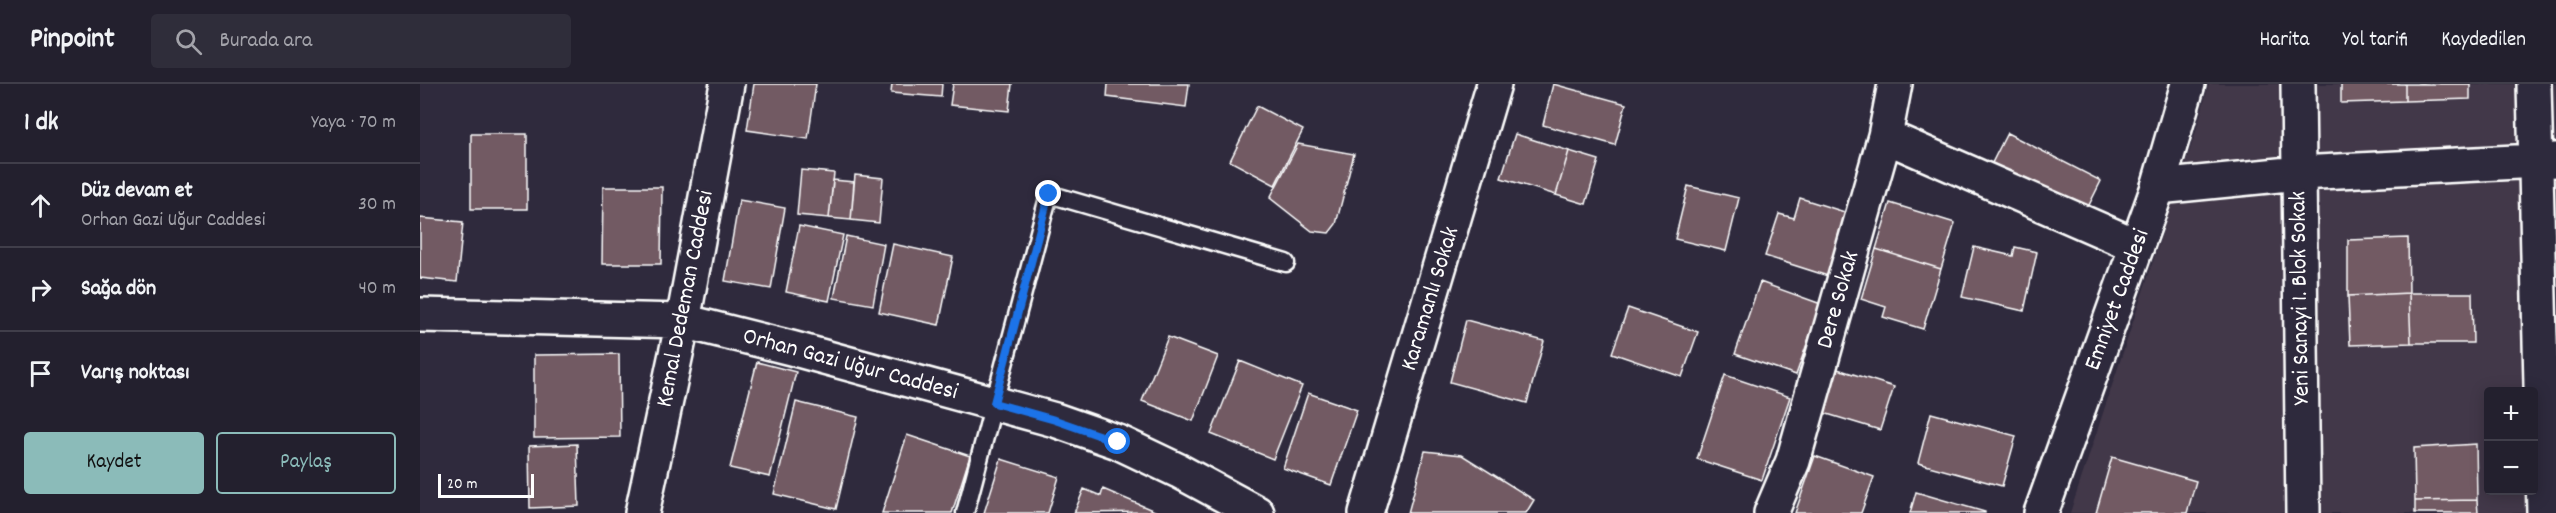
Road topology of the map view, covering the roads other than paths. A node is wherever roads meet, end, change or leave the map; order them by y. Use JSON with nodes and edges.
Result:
{"nodes":[{"id":1,"x":727,"y":84,"type":"edge"},
{"id":2,"x":1895,"y":84,"type":"edge"},
{"id":3,"x":2188,"y":84,"type":"edge"},
{"id":4,"x":2298,"y":84,"type":"edge"},
{"id":5,"x":2534,"y":84,"type":"edge"},
{"id":6,"x":1490,"y":85,"type":"edge"},
{"id":7,"x":1885,"y":136,"type":"junction"},
{"id":8,"x":2546,"y":161,"type":"edge"},
{"id":9,"x":2299,"y":173,"type":"junction"},
{"id":10,"x":2158,"y":187,"type":"junction"},
{"id":11,"x":2137,"y":246,"type":"junction"},
{"id":12,"x":1286,"y":263,"type":"dead end"},
{"id":13,"x":420,"y":315,"type":"edge"},
{"id":14,"x":683,"y":321,"type":"junction"},
{"id":15,"x":994,"y":403,"type":"junction"},
{"id":16,"x":642,"y":513,"type":"edge"},
{"id":17,"x":965,"y":513,"type":"edge"},
{"id":18,"x":1257,"y":513,"type":"edge"},
{"id":19,"x":1366,"y":513,"type":"edge"},
{"id":20,"x":1771,"y":513,"type":"edge"},
{"id":21,"x":2041,"y":513,"type":"edge"},
{"id":22,"x":2303,"y":513,"type":"edge"},
{"id":23,"x":2544,"y":513,"type":"edge"}],
"edges":[{"from":1,"to":14,"type":"street","name":"Kemal Dedeman Caddesi"},
{"from":2,"to":7,"type":"street","name":"Dere Sokak"},
{"from":3,"to":10,"type":"street","name":"Emniyet Caddesi"},
{"from":4,"to":9,"type":"street","name":"Yeni Sanayi 1. Blok Sokak"},
{"from":5,"to":8,"type":"street"},
{"from":6,"to":19,"type":"street","name":"Karamanlı Sokak"},
{"from":7,"to":11,"type":"street"},
{"from":7,"to":20,"type":"street","name":"Dere Sokak"},
{"from":8,"to":9,"type":"street"},
{"from":8,"to":23,"type":"street"},
{"from":9,"to":10,"type":"street"},
{"from":9,"to":22,"type":"street","name":"Yeni Sanayi 1. Blok Sokak"},
{"from":10,"to":11,"type":"street","name":"Emniyet Caddesi"},
{"from":11,"to":21,"type":"street","name":"Emniyet Caddesi"},
{"from":12,"to":15,"type":"lane"},
{"from":13,"to":14,"type":"street","name":"Orhan Gazi Uğur Caddesi"},
{"from":14,"to":15,"type":"street","name":"Orhan Gazi Uğur Caddesi"},
{"from":14,"to":16,"type":"street","name":"Kemal Dedeman Caddesi"},
{"from":15,"to":17,"type":"lane"},
{"from":15,"to":18,"type":"street","name":"Orhan Gazi Uğur Caddesi"}]}
